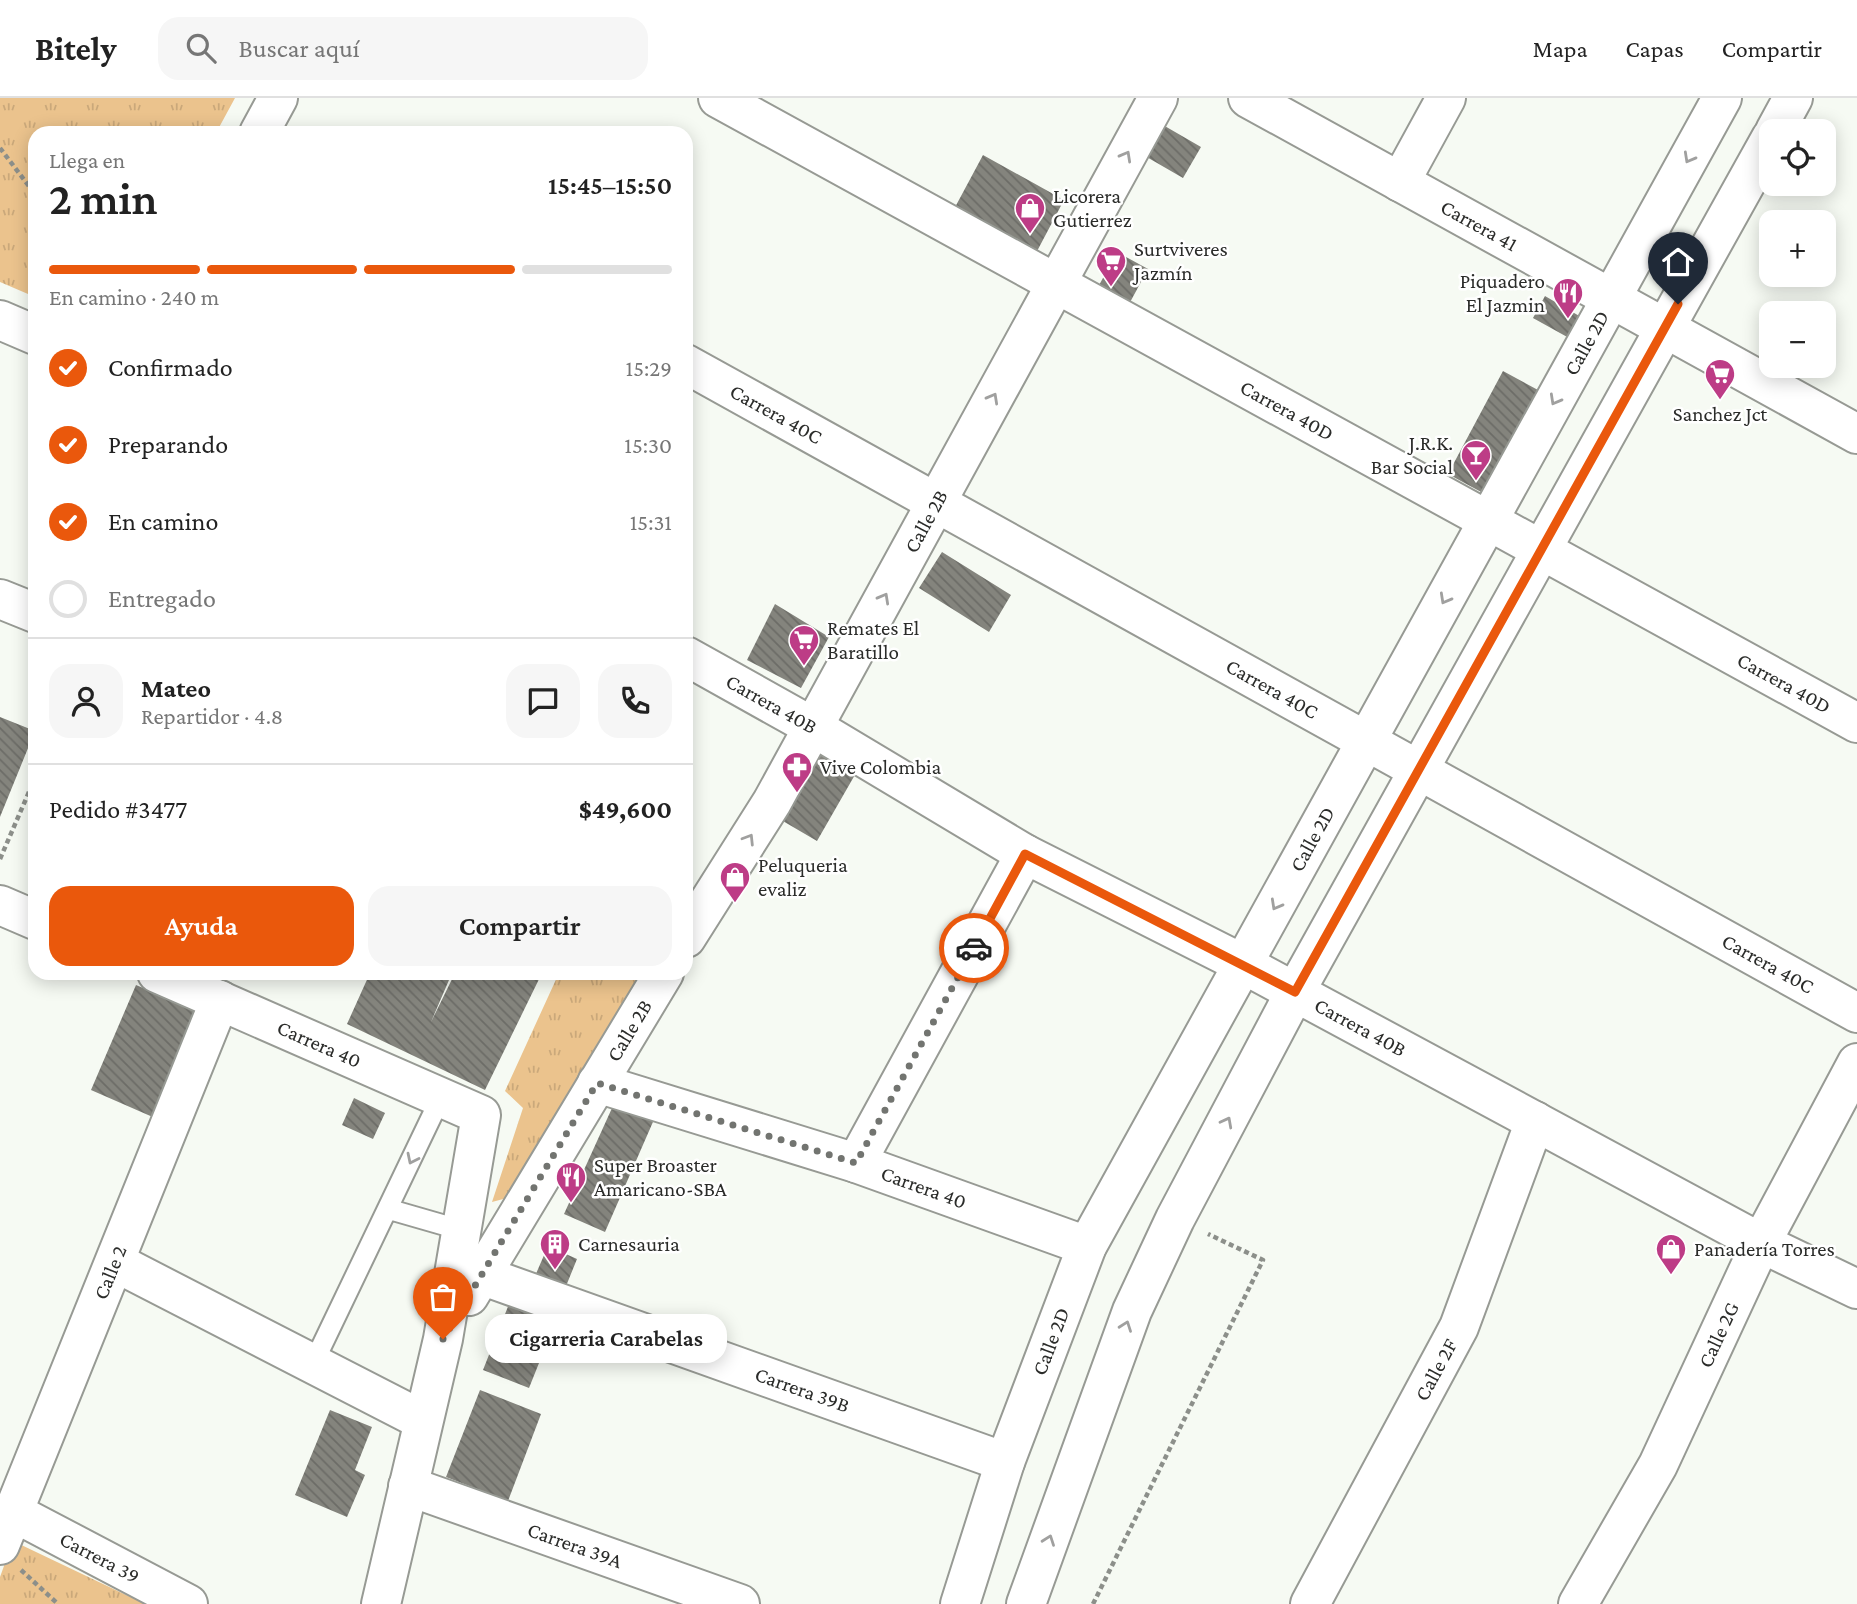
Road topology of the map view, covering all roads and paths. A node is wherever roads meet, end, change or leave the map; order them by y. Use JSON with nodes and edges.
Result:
{"nodes":[{"id":1,"x":719,"y":98,"type":"edge"},
{"id":2,"x":1158,"y":98,"type":"edge"},
{"id":3,"x":1248,"y":98,"type":"edge"},
{"id":4,"x":1446,"y":98,"type":"edge"},
{"id":5,"x":1722,"y":98,"type":"edge"},
{"id":6,"x":1793,"y":98,"type":"edge"},
{"id":7,"x":1782,"y":119,"type":"edge"},
{"id":8,"x":0,"y":148,"type":"edge"},
{"id":9,"x":1759,"y":160,"type":"edge"},
{"id":10,"x":1400,"y":182,"type":"junction"},
{"id":11,"x":28,"y":185,"type":"edge"},
{"id":12,"x":1056,"y":284,"type":"junction"},
{"id":13,"x":1611,"y":298,"type":"junction"},
{"id":14,"x":0,"y":320,"type":"edge"},
{"id":15,"x":1665,"y":328,"type":"junction"},
{"id":16,"x":28,"y":332,"type":"edge"},
{"id":17,"x":693,"y":368,"type":"edge"},
{"id":18,"x":1857,"y":433,"type":"edge"},
{"id":19,"x":936,"y":502,"type":"junction"},
{"id":20,"x":1488,"y":521,"type":"junction"},
{"id":21,"x":1542,"y":550,"type":"junction"},
{"id":22,"x":0,"y":599,"type":"edge"},
{"id":23,"x":28,"y":610,"type":"edge"},
{"id":24,"x":693,"y":660,"type":"edge"},
{"id":25,"x":1857,"y":723,"type":"edge"},
{"id":26,"x":813,"y":727,"type":"junction"},
{"id":27,"x":1366,"y":741,"type":"junction"},
{"id":28,"x":1419,"y":770,"type":"junction"},
{"id":29,"x":28,"y":794,"type":"edge"},
{"id":30,"x":1025,"y":854,"type":"junction"},
{"id":31,"x":0,"y":859,"type":"edge"},
{"id":32,"x":0,"y":905,"type":"edge"},
{"id":33,"x":28,"y":917,"type":"edge"},
{"id":34,"x":693,"y":927,"type":"edge"},
{"id":35,"x":1243,"y":964,"type":"junction"},
{"id":36,"x":173,"y":980,"type":"edge"},
{"id":37,"x":660,"y":980,"type":"edge"},
{"id":38,"x":1295,"y":992,"type":"junction"},
{"id":39,"x":220,"y":1000,"type":"junction"},
{"id":40,"x":1857,"y":1013,"type":"edge"},
{"id":41,"x":1857,"y":1063,"type":"edge"},
{"id":42,"x":597,"y":1083,"type":"junction"},
{"id":43,"x":441,"y":1097,"type":"junction"},
{"id":44,"x":481,"y":1115,"type":"joint"},
{"id":45,"x":1535,"y":1121,"type":"junction"},
{"id":46,"x":856,"y":1163,"type":"junction"},
{"id":47,"x":388,"y":1209,"type":"junction"},
{"id":48,"x":1175,"y":1219,"type":"junction"},
{"id":49,"x":461,"y":1230,"type":"junction"},
{"id":50,"x":1761,"y":1243,"type":"junction"},
{"id":51,"x":1087,"y":1246,"type":"junction"},
{"id":52,"x":115,"y":1262,"type":"junction"},
{"id":53,"x":481,"y":1275,"type":"junction"},
{"id":54,"x":1857,"y":1289,"type":"edge"},
{"id":55,"x":443,"y":1339,"type":"junction"},
{"id":56,"x":313,"y":1364,"type":"junction"},
{"id":57,"x":422,"y":1420,"type":"junction"},
{"id":58,"x":1005,"y":1462,"type":"junction"},
{"id":59,"x":408,"y":1486,"type":"junction"},
{"id":60,"x":10,"y":1541,"type":"edge"},
{"id":61,"x":58,"y":1604,"type":"edge"},
{"id":62,"x":188,"y":1604,"type":"edge"},
{"id":63,"x":381,"y":1604,"type":"edge"},
{"id":64,"x":740,"y":1604,"type":"edge"},
{"id":65,"x":960,"y":1604,"type":"edge"},
{"id":66,"x":1026,"y":1604,"type":"edge"},
{"id":67,"x":1093,"y":1604,"type":"edge"},
{"id":68,"x":1310,"y":1604,"type":"edge"},
{"id":69,"x":1578,"y":1604,"type":"edge"}],
"edges":[{"from":1,"to":12,"type":"street","name":"Carrera 40D"},
{"from":12,"to":2,"type":"street","name":"Calle 2B","one_way":true},
{"from":3,"to":10,"type":"street","name":"Carrera 41"},
{"from":4,"to":10,"type":"street"},
{"from":5,"to":13,"type":"street","name":"Calle 2D","one_way":true},
{"from":6,"to":7,"type":"street"},
{"from":8,"to":11,"type":"path"},
{"from":9,"to":15,"type":"street"},
{"from":10,"to":13,"type":"street","name":"Carrera 41"},
{"from":19,"to":12,"type":"street","name":"Calle 2B","one_way":true},
{"from":12,"to":20,"type":"street","name":"Carrera 40D"},
{"from":13,"to":15,"type":"street","name":"Carrera 41"},
{"from":13,"to":20,"type":"street","name":"Calle 2D","one_way":true},
{"from":14,"to":16,"type":"street"},
{"from":15,"to":18,"type":"street","name":"Carrera 41"},
{"from":15,"to":21,"type":"street"},
{"from":17,"to":19,"type":"street","name":"Carrera 40C"},
{"from":26,"to":19,"type":"street","name":"Calle 2B","one_way":true},
{"from":19,"to":27,"type":"street","name":"Carrera 40C"},
{"from":20,"to":21,"type":"street","name":"Carrera 40D"},
{"from":20,"to":27,"type":"street","name":"Calle 2D","one_way":true},
{"from":21,"to":25,"type":"street","name":"Carrera 40D"},
{"from":21,"to":28,"type":"street"},
{"from":22,"to":23,"type":"street"},
{"from":24,"to":26,"type":"street","name":"Carrera 40B"},
{"from":26,"to":30,"type":"street","name":"Carrera 40B"},
{"from":34,"to":26,"type":"street","name":"Calle 2B","one_way":true},
{"from":27,"to":28,"type":"street","name":"Carrera 40C"},
{"from":27,"to":35,"type":"street","name":"Calle 2D","one_way":true},
{"from":28,"to":38,"type":"street"},
{"from":28,"to":40,"type":"street","name":"Carrera 40C"},
{"from":29,"to":31,"type":"path"},
{"from":30,"to":35,"type":"street","name":"Carrera 40B"},
{"from":30,"to":46,"type":"street"},
{"from":32,"to":33,"type":"street"},
{"from":35,"to":38,"type":"street","name":"Carrera 40B"},
{"from":35,"to":51,"type":"street","name":"Calle 2D"},
{"from":36,"to":39,"type":"street","name":"Carrera 40"},
{"from":37,"to":42,"type":"street","name":"Calle 2B"},
{"from":38,"to":45,"type":"street","name":"Carrera 40B"},
{"from":48,"to":38,"type":"street","one_way":true},
{"from":39,"to":43,"type":"street","name":"Carrera 40"},
{"from":39,"to":52,"type":"street","name":"Calle 2"},
{"from":41,"to":50,"type":"street","name":"Calle 2G"},
{"from":42,"to":46,"type":"street","name":"Carrera 40"},
{"from":42,"to":53,"type":"street","name":"Calle 2B"},
{"from":43,"to":44,"type":"street","name":"Carrera 40"},
{"from":43,"to":47,"type":"lane","one_way":true},
{"from":44,"to":49,"type":"street","name":"Calle 2B"},
{"from":45,"to":50,"type":"street","name":"Carrera 40B"},
{"from":45,"to":68,"type":"street","name":"Calle 2F"},
{"from":46,"to":51,"type":"street","name":"Carrera 40"},
{"from":47,"to":49,"type":"lane"},
{"from":47,"to":56,"type":"lane"},
{"from":66,"to":48,"type":"street","one_way":true},
{"from":48,"to":67,"type":"path"},
{"from":49,"to":55,"type":"street","name":"Calle 2B"},
{"from":50,"to":54,"type":"street","name":"Carrera 40B"},
{"from":50,"to":69,"type":"street","name":"Calle 2G"},
{"from":51,"to":58,"type":"street","name":"Calle 2D"},
{"from":52,"to":56,"type":"street"},
{"from":52,"to":60,"type":"street","name":"Calle 2"},
{"from":53,"to":55,"type":"street","name":"Calle 2B"},
{"from":53,"to":58,"type":"street","name":"Carrera 39B"},
{"from":55,"to":57,"type":"street","name":"Calle 2B"},
{"from":56,"to":57,"type":"street"},
{"from":57,"to":59,"type":"street","name":"Calle 2B"},
{"from":58,"to":65,"type":"street","name":"Calle 2D"},
{"from":59,"to":63,"type":"street","name":"Calle 2B"},
{"from":59,"to":64,"type":"street","name":"Carrera 39A"},
{"from":60,"to":61,"type":"path"},
{"from":60,"to":62,"type":"street","name":"Carrera 39"}]}
